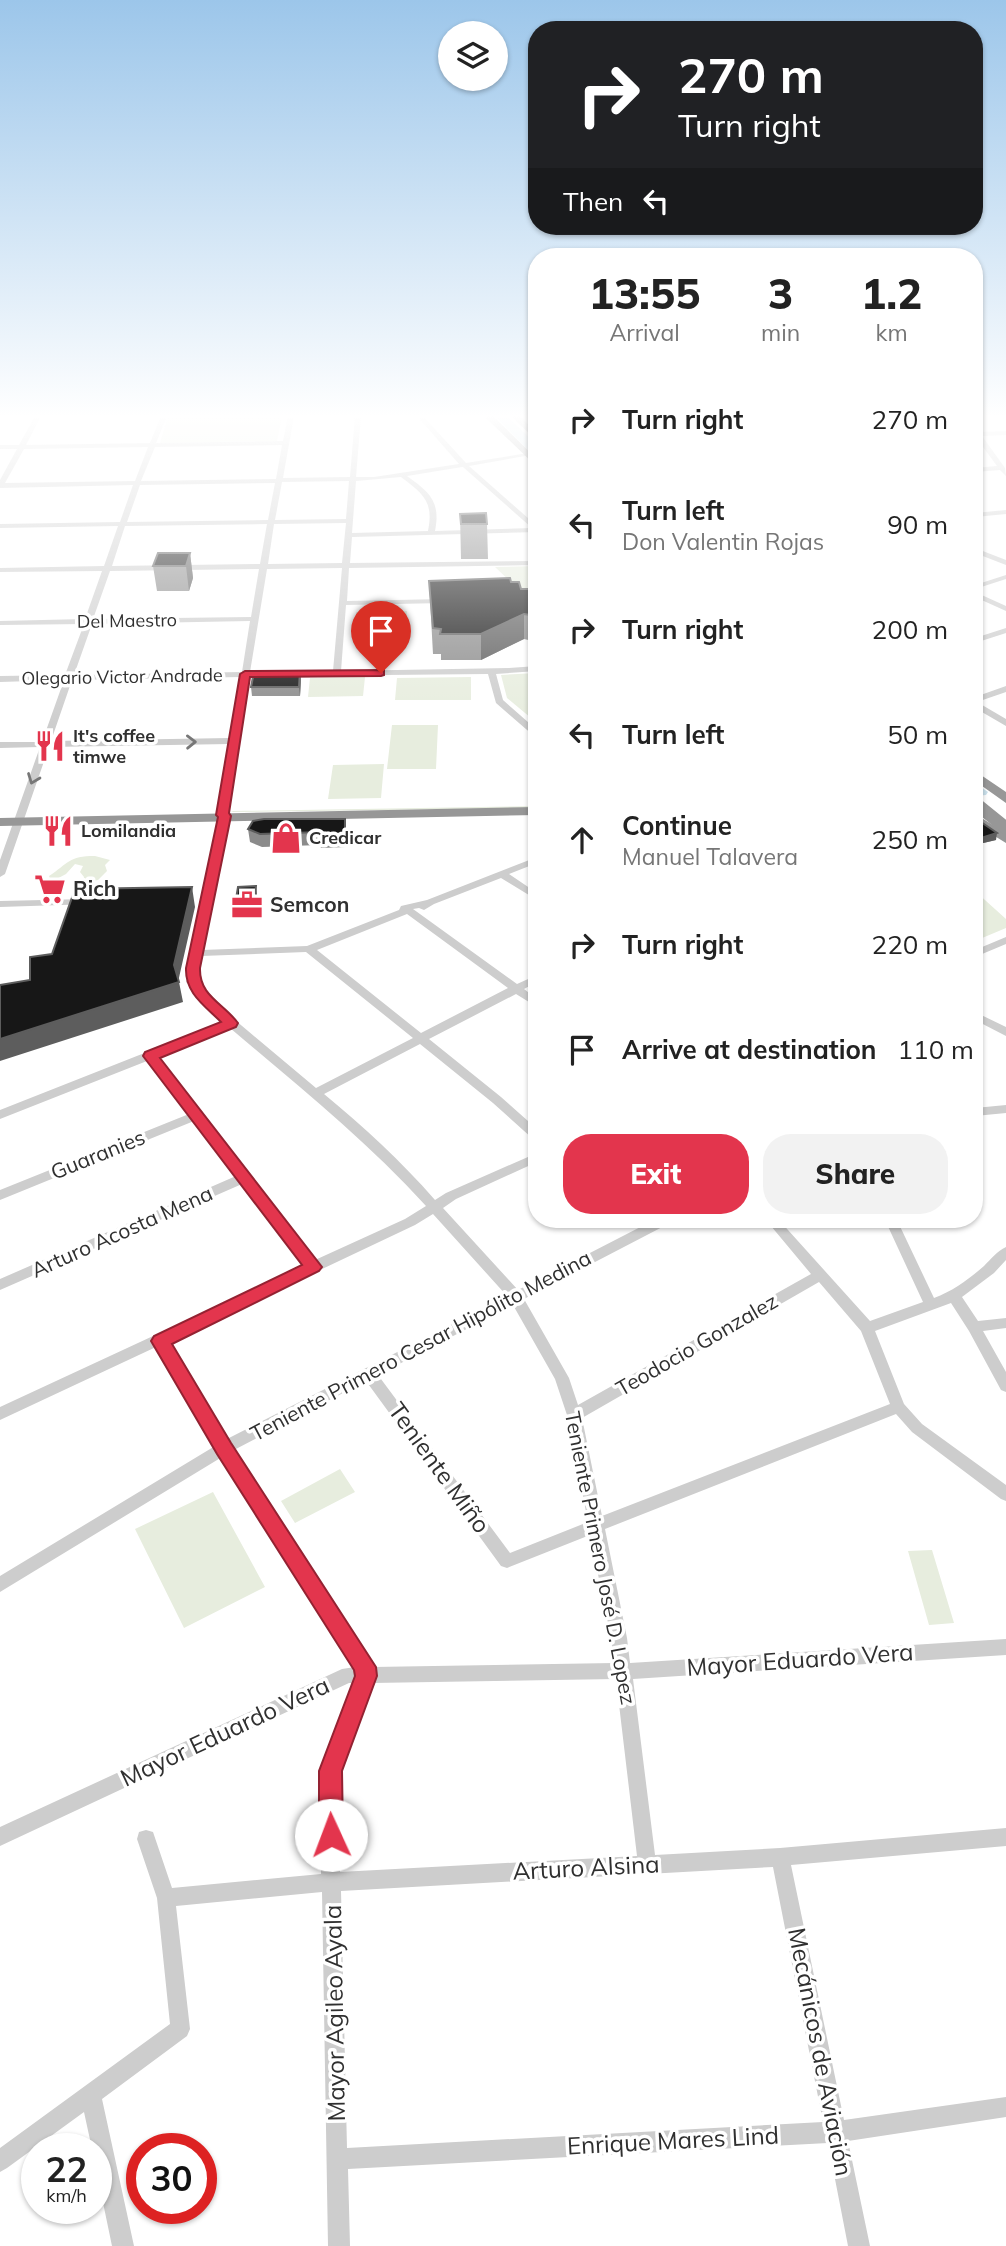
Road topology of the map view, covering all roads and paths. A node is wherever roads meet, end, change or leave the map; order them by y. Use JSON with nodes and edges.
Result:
{"nodes":[{"id":1,"x":124,"y":521,"type":"edge"},
{"id":2,"x":349,"y":521,"type":"joint"},
{"id":3,"x":434,"y":521,"type":"edge"},
{"id":4,"x":271,"y":522,"type":"junction"},
{"id":5,"x":123,"y":524,"type":"junction"},
{"id":6,"x":0,"y":526,"type":"edge"},
{"id":7,"x":528,"y":530,"type":"edge"},
{"id":8,"x":431,"y":533,"type":"junction"},
{"id":9,"x":348,"y":535,"type":"junction"},
{"id":10,"x":983,"y":554,"type":"edge"},
{"id":11,"x":528,"y":563,"type":"edge"},
{"id":12,"x":1006,"y":563,"type":"edge"},
{"id":13,"x":486,"y":565,"type":"junction"},
{"id":14,"x":265,"y":567,"type":"junction"},
{"id":15,"x":345,"y":567,"type":"junction"},
{"id":16,"x":107,"y":568,"type":"junction"},
{"id":17,"x":0,"y":570,"type":"edge"},
{"id":18,"x":494,"y":572,"type":"dead end"},
{"id":19,"x":1006,"y":577,"type":"edge"},
{"id":20,"x":983,"y":584,"type":"edge"},
{"id":21,"x":983,"y":598,"type":"edge"},
{"id":22,"x":451,"y":601,"type":"edge"},
{"id":23,"x":343,"y":603,"type":"junction"},
{"id":24,"x":1006,"y":609,"type":"edge"},
{"id":25,"x":255,"y":618,"type":"junction"},
{"id":26,"x":90,"y":622,"type":"junction"},
{"id":27,"x":0,"y":623,"type":"edge"},
{"id":28,"x":1006,"y":630,"type":"edge"},
{"id":29,"x":983,"y":638,"type":"edge"},
{"id":30,"x":528,"y":669,"type":"edge"},
{"id":31,"x":491,"y":671,"type":"junction"},
{"id":32,"x":245,"y":674,"type":"junction"},
{"id":33,"x":258,"y":674,"type":"edge"},
{"id":34,"x":271,"y":674,"type":"edge"},
{"id":35,"x":337,"y":674,"type":"junction"},
{"id":36,"x":68,"y":678,"type":"junction"},
{"id":37,"x":0,"y":679,"type":"edge"},
{"id":38,"x":1006,"y":689,"type":"edge"},
{"id":39,"x":983,"y":699,"type":"edge"},
{"id":40,"x":983,"y":707,"type":"edge"},
{"id":41,"x":1006,"y":723,"type":"edge"},
{"id":42,"x":528,"y":726,"type":"edge"},
{"id":43,"x":236,"y":741,"type":"junction"},
{"id":44,"x":47,"y":744,"type":"junction"},
{"id":45,"x":0,"y":745,"type":"edge"},
{"id":46,"x":983,"y":773,"type":"edge"},
{"id":47,"x":983,"y":783,"type":"edge"},
{"id":48,"x":1006,"y":789,"type":"edge"},
{"id":49,"x":983,"y":802,"type":"edge"},
{"id":50,"x":1003,"y":802,"type":"edge"},
{"id":51,"x":528,"y":803,"type":"edge"},
{"id":52,"x":983,"y":806,"type":"edge"},
{"id":53,"x":983,"y":809,"type":"edge"},
{"id":54,"x":528,"y":811,"type":"edge"},
{"id":55,"x":224,"y":812,"type":"junction"},
{"id":56,"x":0,"y":813,"type":"edge"},
{"id":57,"x":19,"y":817,"type":"junction"},
{"id":58,"x":0,"y":822,"type":"edge"},
{"id":59,"x":983,"y":823,"type":"edge"},
{"id":60,"x":1006,"y":828,"type":"edge"},
{"id":61,"x":1006,"y":839,"type":"edge"},
{"id":62,"x":528,"y":864,"type":"edge"},
{"id":63,"x":0,"y":874,"type":"edge"},
{"id":64,"x":502,"y":874,"type":"junction"},
{"id":65,"x":528,"y":891,"type":"edge"},
{"id":66,"x":194,"y":900,"type":"edge"},
{"id":67,"x":208,"y":900,"type":"junction"},
{"id":68,"x":100,"y":902,"type":"edge"},
{"id":69,"x":0,"y":904,"type":"edge"},
{"id":70,"x":407,"y":912,"type":"junction"},
{"id":71,"x":1006,"y":940,"type":"edge"},
{"id":72,"x":309,"y":949,"type":"junction"},
{"id":73,"x":983,"y":950,"type":"edge"},
{"id":74,"x":196,"y":953,"type":"junction"},
{"id":75,"x":528,"y":983,"type":"edge"},
{"id":76,"x":516,"y":989,"type":"junction"},
{"id":77,"x":528,"y":998,"type":"edge"},
{"id":78,"x":983,"y":1020,"type":"edge"},
{"id":79,"x":231,"y":1023,"type":"junction"},
{"id":80,"x":1006,"y":1032,"type":"edge"},
{"id":81,"x":420,"y":1039,"type":"junction"},
{"id":82,"x":150,"y":1056,"type":"junction"},
{"id":83,"x":316,"y":1093,"type":"junction"},
{"id":84,"x":1006,"y":1109,"type":"edge"},
{"id":85,"x":983,"y":1111,"type":"edge"},
{"id":86,"x":0,"y":1115,"type":"edge"},
{"id":87,"x":196,"y":1116,"type":"junction"},
{"id":88,"x":528,"y":1128,"type":"edge"},
{"id":89,"x":528,"y":1161,"type":"edge"},
{"id":90,"x":244,"y":1178,"type":"junction"},
{"id":91,"x":0,"y":1195,"type":"edge"},
{"id":92,"x":435,"y":1206,"type":"junction"},
{"id":93,"x":649,"y":1228,"type":"edge"},
{"id":94,"x":779,"y":1228,"type":"edge"},
{"id":95,"x":895,"y":1228,"type":"edge"},
{"id":96,"x":1006,"y":1252,"type":"edge"},
{"id":97,"x":313,"y":1267,"type":"junction"},
{"id":98,"x":820,"y":1275,"type":"junction"},
{"id":99,"x":0,"y":1285,"type":"edge"},
{"id":100,"x":515,"y":1296,"type":"junction"},
{"id":101,"x":954,"y":1296,"type":"junction"},
{"id":102,"x":931,"y":1305,"type":"junction"},
{"id":103,"x":1006,"y":1322,"type":"edge"},
{"id":104,"x":974,"y":1327,"type":"junction"},
{"id":105,"x":867,"y":1328,"type":"junction"},
{"id":106,"x":160,"y":1341,"type":"junction"},
{"id":107,"x":370,"y":1375,"type":"junction"},
{"id":108,"x":1006,"y":1386,"type":"edge"},
{"id":109,"x":898,"y":1407,"type":"junction"},
{"id":110,"x":2,"y":1408,"type":"edge"},
{"id":111,"x":574,"y":1415,"type":"junction"},
{"id":112,"x":224,"y":1448,"type":"junction"},
{"id":113,"x":1006,"y":1494,"type":"edge"},
{"id":114,"x":598,"y":1527,"type":"junction"},
{"id":115,"x":0,"y":1585,"type":"edge"},
{"id":116,"x":1006,"y":1647,"type":"edge"},
{"id":117,"x":625,"y":1671,"type":"junction"},
{"id":118,"x":366,"y":1676,"type":"junction"},
{"id":119,"x":0,"y":1837,"type":"edge"},
{"id":120,"x":1006,"y":1838,"type":"edge"},
{"id":121,"x":146,"y":1839,"type":"dead end"},
{"id":122,"x":780,"y":1857,"type":"junction"},
{"id":123,"x":647,"y":1865,"type":"junction"},
{"id":124,"x":332,"y":1882,"type":"junction"},
{"id":125,"x":166,"y":1898,"type":"junction"},
{"id":126,"x":91,"y":2094,"type":"junction"},
{"id":127,"x":1006,"y":2108,"type":"edge"},
{"id":128,"x":836,"y":2132,"type":"junction"},
{"id":129,"x":338,"y":2159,"type":"junction"},
{"id":130,"x":0,"y":2161,"type":"edge"},
{"id":131,"x":123,"y":2246,"type":"edge"},
{"id":132,"x":339,"y":2246,"type":"edge"},
{"id":133,"x":859,"y":2246,"type":"edge"}],
"edges":[{"from":1,"to":5,"type":"street"},
{"from":2,"to":4,"type":"street"},
{"from":2,"to":9,"type":"street"},
{"from":3,"to":8,"type":"street"},
{"from":4,"to":5,"type":"street"},
{"from":4,"to":14,"type":"street","name":"Teniente Primero José D. Lopez"},
{"from":5,"to":6,"type":"street"},
{"from":5,"to":16,"type":"street"},
{"from":7,"to":8,"type":"street"},
{"from":8,"to":9,"type":"street"},
{"from":9,"to":15,"type":"street"},
{"from":10,"to":12,"type":"street"},
{"from":11,"to":13,"type":"street"},
{"from":13,"to":15,"type":"street"},
{"from":13,"to":18,"type":"street"},
{"from":14,"to":15,"type":"street"},
{"from":14,"to":16,"type":"street"},
{"from":14,"to":25,"type":"street","name":"Teniente Primero José D. Lopez"},
{"from":15,"to":23,"type":"street"},
{"from":16,"to":17,"type":"street"},
{"from":16,"to":26,"type":"street"},
{"from":19,"to":20,"type":"street"},
{"from":21,"to":24,"type":"street"},
{"from":22,"to":23,"type":"street"},
{"from":23,"to":35,"type":"street"},
{"from":25,"to":26,"type":"street","name":"Del Maestro"},
{"from":25,"to":32,"type":"street","name":"Teniente Primero José D. Lopez"},
{"from":26,"to":27,"type":"street","name":"Del Maestro"},
{"from":26,"to":36,"type":"street"},
{"from":28,"to":29,"type":"street"},
{"from":30,"to":31,"type":"street"},
{"from":31,"to":35,"type":"street"},
{"from":31,"to":42,"type":"street"},
{"from":32,"to":33,"type":"street","name":"Olegario Victor Andrade"},
{"from":32,"to":36,"type":"street","name":"Olegario Victor Andrade"},
{"from":32,"to":43,"type":"street","name":"Teniente Primero José D. Lopez"},
{"from":34,"to":35,"type":"street"},
{"from":36,"to":37,"type":"street","name":"Olegario Victor Andrade"},
{"from":36,"to":44,"type":"street"},
{"from":38,"to":39,"type":"street"},
{"from":40,"to":41,"type":"street"},
{"from":44,"to":43,"type":"street","one_way":true},
{"from":43,"to":55,"type":"street","name":"Teniente Primero José D. Lopez"},
{"from":44,"to":45,"type":"street"},
{"from":44,"to":57,"type":"street","one_way":true},
{"from":46,"to":48,"type":"highway"},
{"from":47,"to":50,"type":"highway"},
{"from":49,"to":50,"type":"highway"},
{"from":50,"to":52,"type":"highway"},
{"from":51,"to":55,"type":"highway"},
{"from":53,"to":60,"type":"highway","bridge":true},
{"from":54,"to":55,"type":"highway"},
{"from":55,"to":57,"type":"highway"},
{"from":55,"to":67,"type":"street","name":"Teniente Primero José D. Lopez"},
{"from":56,"to":57,"type":"highway"},
{"from":57,"to":58,"type":"highway"},
{"from":57,"to":63,"type":"street"},
{"from":59,"to":61,"type":"highway"},
{"from":62,"to":64,"type":"street"},
{"from":64,"to":65,"type":"street"},
{"from":64,"to":70,"type":"street"},
{"from":66,"to":67,"type":"street"},
{"from":67,"to":74,"type":"street","name":"Teniente Primero José D. Lopez"},
{"from":68,"to":69,"type":"street"},
{"from":70,"to":72,"type":"street"},
{"from":70,"to":76,"type":"street"},
{"from":71,"to":73,"type":"street"},
{"from":72,"to":74,"type":"street"},
{"from":72,"to":81,"type":"street"},
{"from":74,"to":79,"type":"street","name":"Teniente Primero José D. Lopez"},
{"from":75,"to":76,"type":"street"},
{"from":76,"to":77,"type":"street"},
{"from":76,"to":81,"type":"street"},
{"from":78,"to":80,"type":"street"},
{"from":79,"to":82,"type":"street"},
{"from":79,"to":83,"type":"street","name":"Teniente Primero José D. Lopez"},
{"from":81,"to":83,"type":"street"},
{"from":81,"to":88,"type":"street"},
{"from":82,"to":86,"type":"street"},
{"from":82,"to":87,"type":"street"},
{"from":83,"to":92,"type":"street","name":"Teniente Primero José D. Lopez"},
{"from":84,"to":85,"type":"street"},
{"from":87,"to":90,"type":"street"},
{"from":87,"to":91,"type":"street","name":"Guaranies"},
{"from":89,"to":92,"type":"street"},
{"from":90,"to":97,"type":"street"},
{"from":90,"to":99,"type":"street","name":"Arturo Acosta Mena"},
{"from":92,"to":97,"type":"street"},
{"from":92,"to":100,"type":"street","name":"Teniente Primero José D. Lopez"},
{"from":93,"to":100,"type":"street","name":"Teniente Primero Cesar Hipólito Medina"},
{"from":94,"to":98,"type":"street"},
{"from":95,"to":102,"type":"street"},
{"from":96,"to":101,"type":"street"},
{"from":97,"to":106,"type":"street"},
{"from":98,"to":105,"type":"street"},
{"from":98,"to":111,"type":"street","name":"Teodocio Gonzalez"},
{"from":100,"to":107,"type":"street","name":"Teniente Primero Cesar Hipólito Medina"},
{"from":100,"to":111,"type":"street","name":"Teniente Primero José D. Lopez"},
{"from":101,"to":102,"type":"street"},
{"from":101,"to":104,"type":"street"},
{"from":102,"to":105,"type":"street"},
{"from":103,"to":104,"type":"street"},
{"from":104,"to":108,"type":"street"},
{"from":105,"to":109,"type":"street"},
{"from":106,"to":110,"type":"street"},
{"from":106,"to":112,"type":"street"},
{"from":107,"to":112,"type":"street","name":"Teniente Primero Cesar Hipólito Medina"},
{"from":107,"to":114,"type":"street","name":"Teniente Miño"},
{"from":109,"to":113,"type":"street"},
{"from":109,"to":114,"type":"street"},
{"from":111,"to":114,"type":"street","name":"Teniente Primero José D. Lopez"},
{"from":112,"to":115,"type":"street","name":"Teniente Primero Cesar Hipólito Medina"},
{"from":112,"to":118,"type":"street"},
{"from":114,"to":117,"type":"street","name":"Teniente Primero José D. Lopez"},
{"from":116,"to":117,"type":"street","name":"Mayor Eduardo Vera"},
{"from":117,"to":118,"type":"street","name":"Mayor Eduardo Vera"},
{"from":117,"to":123,"type":"street","name":"Teniente Primero José D. Lopez"},
{"from":118,"to":119,"type":"street","name":"Mayor Eduardo Vera"},
{"from":118,"to":124,"type":"street","name":"Mayor Agileo Ayala"},
{"from":120,"to":122,"type":"street","name":"Arturo Alsina"},
{"from":121,"to":125,"type":"street"},
{"from":122,"to":123,"type":"street","name":"Arturo Alsina"},
{"from":122,"to":128,"type":"street","name":"Mecánicos de Aviación"},
{"from":123,"to":124,"type":"street","name":"Arturo Alsina"},
{"from":124,"to":125,"type":"street","name":"Arturo Alsina"},
{"from":124,"to":129,"type":"street","name":"Mayor Agileo Ayala"},
{"from":125,"to":126,"type":"street"},
{"from":126,"to":130,"type":"street"},
{"from":126,"to":131,"type":"street"},
{"from":127,"to":128,"type":"street","name":"Enrique Mares Lind"},
{"from":128,"to":129,"type":"street","name":"Enrique Mares Lind"},
{"from":128,"to":133,"type":"street","name":"Mecánicos de Aviación"},
{"from":129,"to":132,"type":"street","name":"Mayor Agileo Ayala"}]}
